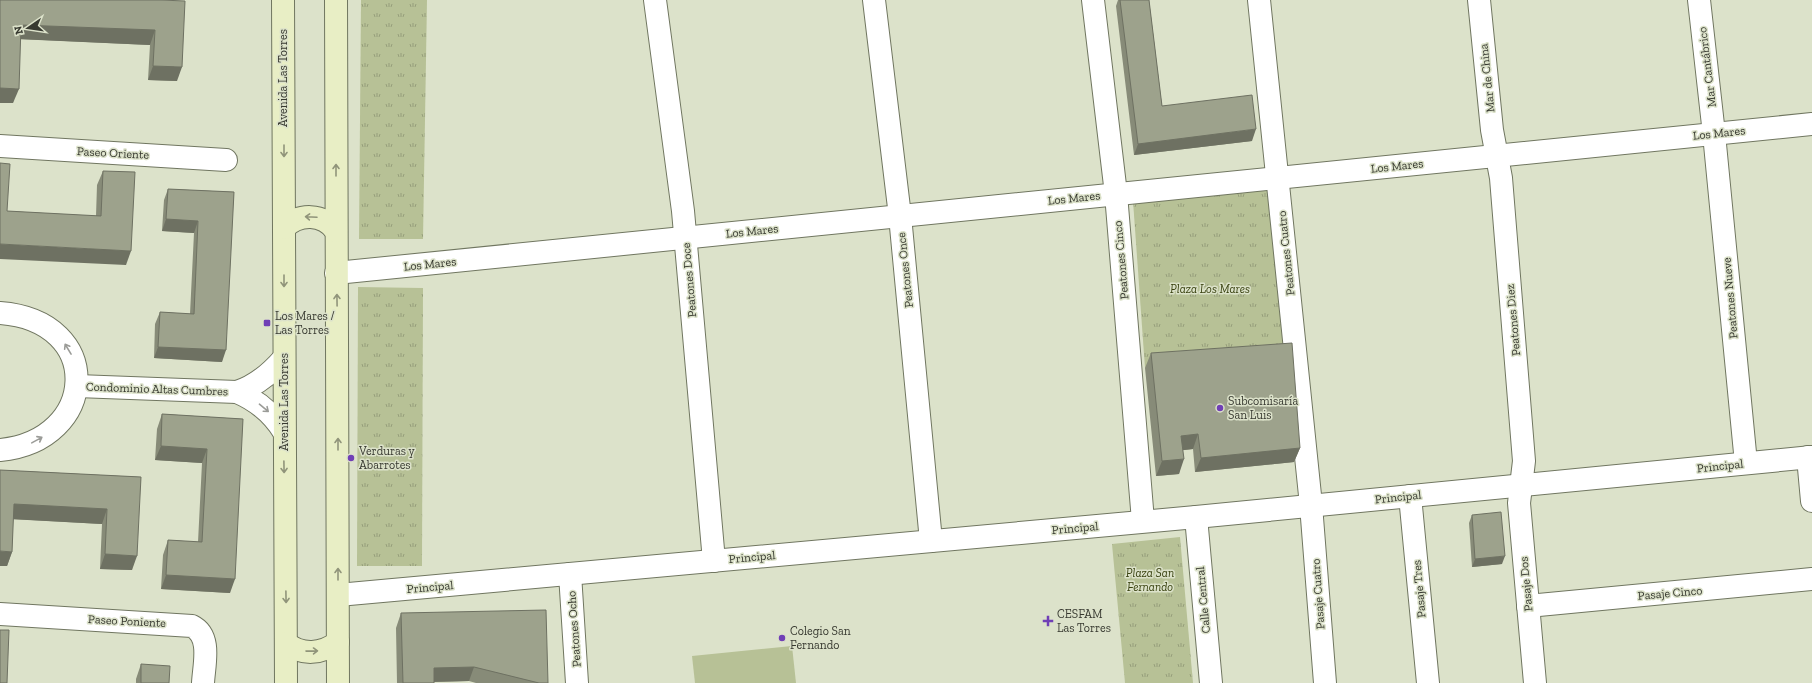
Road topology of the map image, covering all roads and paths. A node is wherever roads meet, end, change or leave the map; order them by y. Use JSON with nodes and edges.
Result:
{"nodes":[{"id":1,"x":283,"y":0,"type":"edge"},
{"id":2,"x":336,"y":0,"type":"edge"},
{"id":3,"x":655,"y":0,"type":"edge"},
{"id":4,"x":874,"y":0,"type":"edge"},
{"id":5,"x":1093,"y":0,"type":"edge"},
{"id":6,"x":1260,"y":0,"type":"edge"},
{"id":7,"x":1479,"y":0,"type":"edge"},
{"id":8,"x":1699,"y":0,"type":"edge"},
{"id":9,"x":1812,"y":124,"type":"edge"},
{"id":10,"x":1714,"y":134,"type":"junction"},
{"id":11,"x":0,"y":146,"type":"edge"},
{"id":12,"x":1497,"y":156,"type":"junction"},
{"id":13,"x":226,"y":160,"type":"dead end"},
{"id":14,"x":1279,"y":178,"type":"junction"},
{"id":15,"x":1116,"y":194,"type":"junction"},
{"id":16,"x":900,"y":216,"type":"junction"},
{"id":17,"x":284,"y":228,"type":"junction"},
{"id":18,"x":336,"y":230,"type":"junction"},
{"id":19,"x":685,"y":238,"type":"junction"},
{"id":20,"x":336,"y":273,"type":"junction"},
{"id":21,"x":0,"y":313,"type":"edge"},
{"id":22,"x":284,"y":358,"type":"junction"},
{"id":23,"x":77,"y":386,"type":"junction"},
{"id":24,"x":237,"y":392,"type":"junction"},
{"id":25,"x":284,"y":432,"type":"junction"},
{"id":26,"x":0,"y":450,"type":"edge"},
{"id":27,"x":1810,"y":457,"type":"edge"},
{"id":28,"x":1746,"y":463,"type":"junction"},
{"id":29,"x":1521,"y":485,"type":"junction"},
{"id":30,"x":1410,"y":496,"type":"junction"},
{"id":31,"x":1812,"y":501,"type":"edge"},
{"id":32,"x":1311,"y":505,"type":"junction"},
{"id":33,"x":1196,"y":517,"type":"junction"},
{"id":34,"x":1143,"y":522,"type":"junction"},
{"id":35,"x":931,"y":541,"type":"junction"},
{"id":36,"x":714,"y":561,"type":"junction"},
{"id":37,"x":570,"y":574,"type":"junction"},
{"id":38,"x":1812,"y":579,"type":"edge"},
{"id":39,"x":338,"y":595,"type":"junction"},
{"id":40,"x":1528,"y":606,"type":"junction"},
{"id":41,"x":0,"y":614,"type":"edge"},
{"id":42,"x":338,"y":642,"type":"junction"},
{"id":43,"x":286,"y":643,"type":"junction"},
{"id":44,"x":203,"y":683,"type":"edge"},
{"id":45,"x":286,"y":683,"type":"edge"},
{"id":46,"x":338,"y":683,"type":"edge"},
{"id":47,"x":577,"y":683,"type":"edge"},
{"id":48,"x":1211,"y":683,"type":"edge"},
{"id":49,"x":1325,"y":683,"type":"edge"},
{"id":50,"x":1428,"y":683,"type":"edge"},
{"id":51,"x":1535,"y":683,"type":"edge"}],
"edges":[{"from":1,"to":17,"type":"main road","name":"Avenida Las Torres","one_way":true},
{"from":18,"to":2,"type":"main road","one_way":true},
{"from":3,"to":19,"type":"street","name":"Peatones Doce"},
{"from":4,"to":16,"type":"street","name":"Peatones Once"},
{"from":5,"to":15,"type":"street","name":"Peatones Cinco"},
{"from":6,"to":14,"type":"street","name":"Peatones Cuatro"},
{"from":7,"to":12,"type":"street","name":"Mar de China"},
{"from":8,"to":10,"type":"street","name":"Mar Cantábrico"},
{"from":9,"to":10,"type":"street","name":"Los Mares"},
{"from":10,"to":12,"type":"street","name":"Los Mares"},
{"from":10,"to":28,"type":"street","name":"Peatones Nueve"},
{"from":11,"to":13,"type":"street","name":"Paseo Oriente"},
{"from":12,"to":14,"type":"street","name":"Los Mares"},
{"from":12,"to":29,"type":"street","name":"Peatones Diez"},
{"from":14,"to":15,"type":"street","name":"Los Mares"},
{"from":14,"to":32,"type":"street","name":"Peatones Cuatro"},
{"from":15,"to":16,"type":"street","name":"Los Mares"},
{"from":15,"to":34,"type":"street","name":"Peatones Cinco"},
{"from":16,"to":19,"type":"street","name":"Los Mares"},
{"from":16,"to":35,"type":"street","name":"Peatones Once"},
{"from":18,"to":17,"type":"main road","one_way":true},
{"from":17,"to":22,"type":"main road","name":"Avenida Las Torres","one_way":true},
{"from":18,"to":20,"type":"main road"},
{"from":19,"to":20,"type":"street","name":"Los Mares"},
{"from":19,"to":36,"type":"street","name":"Peatones Doce"},
{"from":39,"to":20,"type":"main road","one_way":true},
{"from":23,"to":21,"type":"street","name":"Condominio Altas Cumbres","one_way":true},
{"from":22,"to":24,"type":"street","name":"Condominio Altas Cumbres"},
{"from":22,"to":25,"type":"main road","name":"Avenida Las Torres"},
{"from":23,"to":24,"type":"street","name":"Condominio Altas Cumbres"},
{"from":26,"to":23,"type":"street","name":"Condominio Altas Cumbres","one_way":true},
{"from":24,"to":25,"type":"street","name":"Condominio Altas Cumbres","one_way":true},
{"from":25,"to":43,"type":"main road","name":"Avenida Las Torres","one_way":true},
{"from":27,"to":28,"type":"street","name":"Principal"},
{"from":27,"to":31,"type":"street"},
{"from":28,"to":29,"type":"street","name":"Principal"},
{"from":29,"to":30,"type":"street","name":"Principal"},
{"from":29,"to":40,"type":"street","name":"Pasaje Dos"},
{"from":30,"to":32,"type":"street","name":"Principal"},
{"from":30,"to":50,"type":"street","name":"Pasaje Tres"},
{"from":32,"to":33,"type":"street","name":"Principal"},
{"from":32,"to":49,"type":"street","name":"Pasaje Cuatro"},
{"from":33,"to":34,"type":"street","name":"Principal"},
{"from":33,"to":48,"type":"street","name":"Calle Central"},
{"from":34,"to":35,"type":"street","name":"Principal"},
{"from":35,"to":36,"type":"street","name":"Principal"},
{"from":36,"to":37,"type":"street","name":"Principal"},
{"from":37,"to":39,"type":"street","name":"Principal"},
{"from":37,"to":47,"type":"street","name":"Peatones Ocho"},
{"from":38,"to":40,"type":"street","name":"Pasaje Cinco"},
{"from":39,"to":42,"type":"main road"},
{"from":40,"to":51,"type":"street","name":"Pasaje Dos"},
{"from":41,"to":44,"type":"street","name":"Paseo Poniente"},
{"from":43,"to":42,"type":"main road","one_way":true},
{"from":42,"to":46,"type":"main road"},
{"from":43,"to":45,"type":"main road","name":"Avenida Las Torres"}]}
